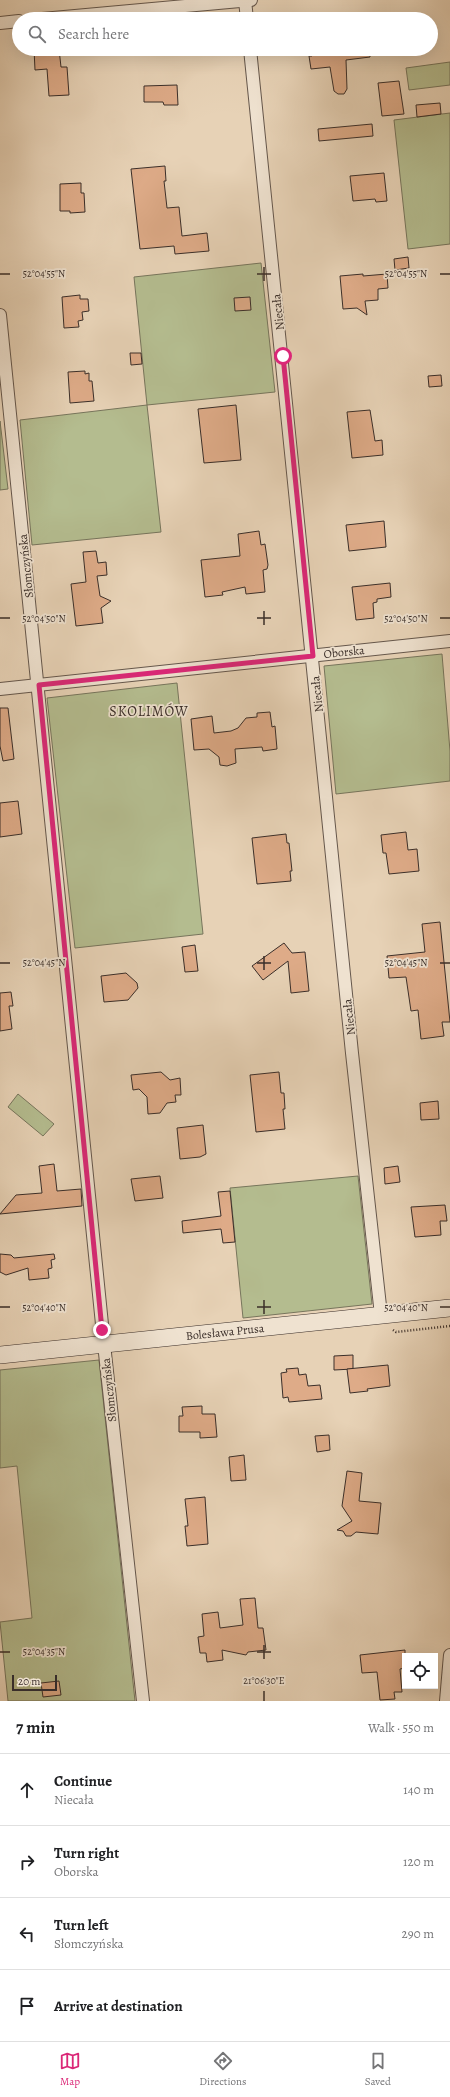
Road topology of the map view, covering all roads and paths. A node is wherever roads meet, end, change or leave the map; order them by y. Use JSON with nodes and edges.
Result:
{"nodes":[{"id":1,"x":248,"y":0,"type":"edge"},
{"id":2,"x":118,"y":12,"type":"edge"},
{"id":3,"x":247,"y":12,"type":"edge"},
{"id":4,"x":12,"y":22,"type":"edge"},
{"id":5,"x":0,"y":23,"type":"edge"},
{"id":6,"x":251,"y":56,"type":"edge"},
{"id":7,"x":0,"y":315,"type":"edge"},
{"id":8,"x":450,"y":641,"type":"edge"},
{"id":9,"x":313,"y":656,"type":"junction"},
{"id":10,"x":39,"y":685,"type":"junction"},
{"id":11,"x":0,"y":689,"type":"edge"},
{"id":12,"x":450,"y":1308,"type":"edge"},
{"id":13,"x":381,"y":1315,"type":"junction"},
{"id":14,"x":104,"y":1344,"type":"junction"},
{"id":15,"x":0,"y":1355,"type":"edge"},
{"id":16,"x":450,"y":1655,"type":"edge"},
{"id":17,"x":143,"y":1701,"type":"edge"},
{"id":18,"x":446,"y":1701,"type":"edge"}],
"edges":[{"from":1,"to":2,"type":"street"},
{"from":1,"to":3,"type":"street"},
{"from":4,"to":5,"type":"street"},
{"from":6,"to":9,"type":"street","name":"Niecała"},
{"from":7,"to":10,"type":"street","name":"Słomczyńska"},
{"from":8,"to":9,"type":"street","name":"Oborska"},
{"from":9,"to":10,"type":"street","name":"Oborska"},
{"from":9,"to":13,"type":"street","name":"Niecała"},
{"from":10,"to":11,"type":"street","name":"Oborska"},
{"from":10,"to":14,"type":"street","name":"Słomczyńska"},
{"from":12,"to":13,"type":"street","name":"Bolesława Prusa"},
{"from":13,"to":14,"type":"street","name":"Bolesława Prusa"},
{"from":14,"to":15,"type":"street","name":"Bolesława Prusa"},
{"from":14,"to":17,"type":"street","name":"Słomczyńska"},
{"from":16,"to":18,"type":"street"}]}
